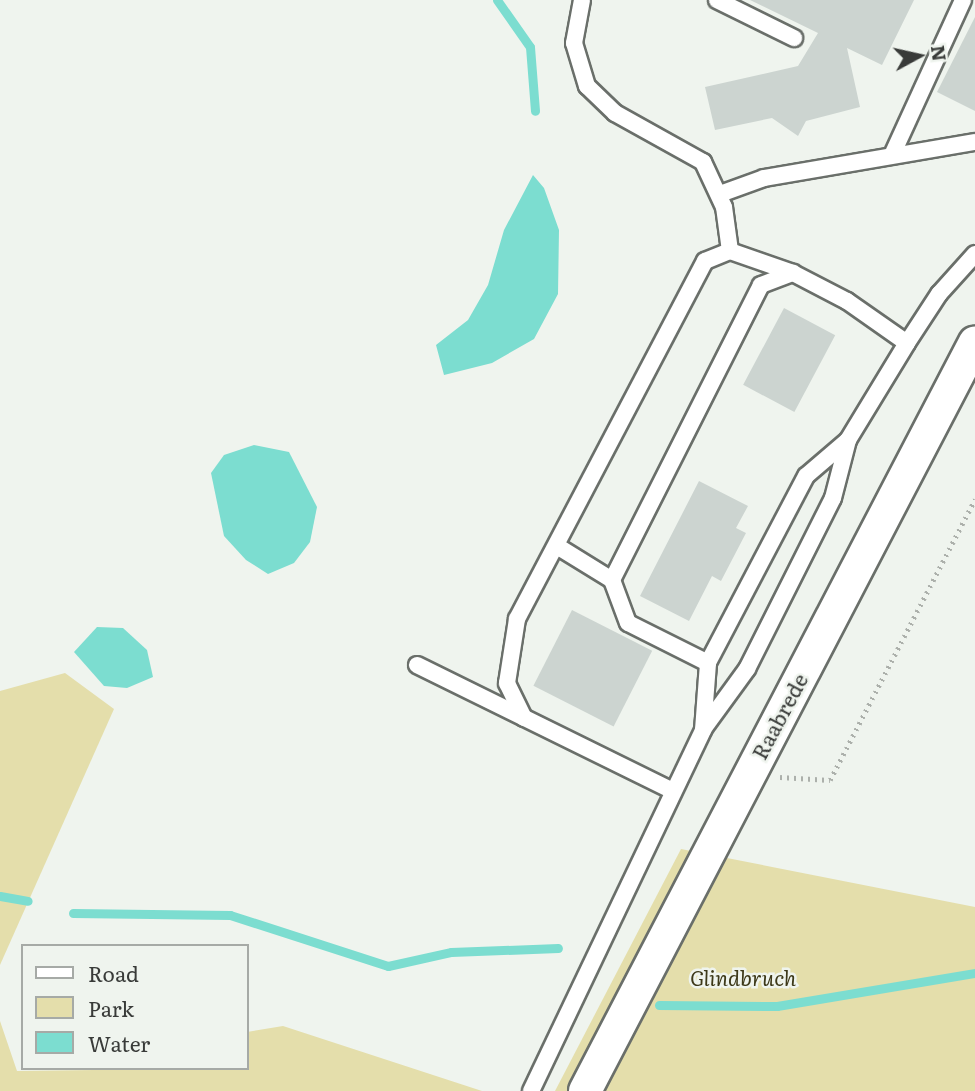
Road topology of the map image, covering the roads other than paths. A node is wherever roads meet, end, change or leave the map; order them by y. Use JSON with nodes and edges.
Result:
{"nodes":[{"id":1,"x":582,"y":0,"type":"edge"},
{"id":2,"x":718,"y":0,"type":"edge"},
{"id":3,"x":963,"y":0,"type":"edge"},
{"id":4,"x":794,"y":38,"type":"dead end"},
{"id":5,"x":975,"y":142,"type":"edge"},
{"id":6,"x":893,"y":153,"type":"junction"},
{"id":7,"x":720,"y":194,"type":"junction"},
{"id":8,"x":730,"y":251,"type":"junction"},
{"id":9,"x":975,"y":254,"type":"edge"},
{"id":10,"x":793,"y":273,"type":"junction"},
{"id":11,"x":975,"y":342,"type":"edge"},
{"id":12,"x":907,"y":343,"type":"junction"},
{"id":13,"x":848,"y":440,"type":"junction"},
{"id":14,"x":557,"y":546,"type":"junction"},
{"id":15,"x":612,"y":580,"type":"junction"},
{"id":16,"x":708,"y":663,"type":"junction"},
{"id":17,"x":417,"y":665,"type":"dead end"},
{"id":18,"x":524,"y":718,"type":"junction"},
{"id":19,"x":703,"y":730,"type":"junction"},
{"id":20,"x":673,"y":791,"type":"junction"},
{"id":21,"x":531,"y":1091,"type":"edge"},
{"id":22,"x":585,"y":1091,"type":"edge"}],
"edges":[{"from":1,"to":7,"type":"lane"},
{"from":2,"to":4,"type":"lane"},
{"from":3,"to":6,"type":"lane"},
{"from":5,"to":6,"type":"lane"},
{"from":6,"to":7,"type":"lane"},
{"from":7,"to":8,"type":"lane"},
{"from":8,"to":10,"type":"lane"},
{"from":8,"to":14,"type":"lane"},
{"from":9,"to":12,"type":"lane"},
{"from":10,"to":12,"type":"lane"},
{"from":10,"to":15,"type":"lane"},
{"from":11,"to":22,"type":"street","name":"Raabrede"},
{"from":12,"to":13,"type":"lane"},
{"from":13,"to":16,"type":"lane"},
{"from":13,"to":19,"type":"lane"},
{"from":14,"to":15,"type":"lane"},
{"from":14,"to":18,"type":"lane"},
{"from":15,"to":16,"type":"lane"},
{"from":16,"to":19,"type":"lane"},
{"from":17,"to":18,"type":"lane"},
{"from":18,"to":20,"type":"lane"},
{"from":19,"to":20,"type":"lane"},
{"from":20,"to":21,"type":"lane"}]}
